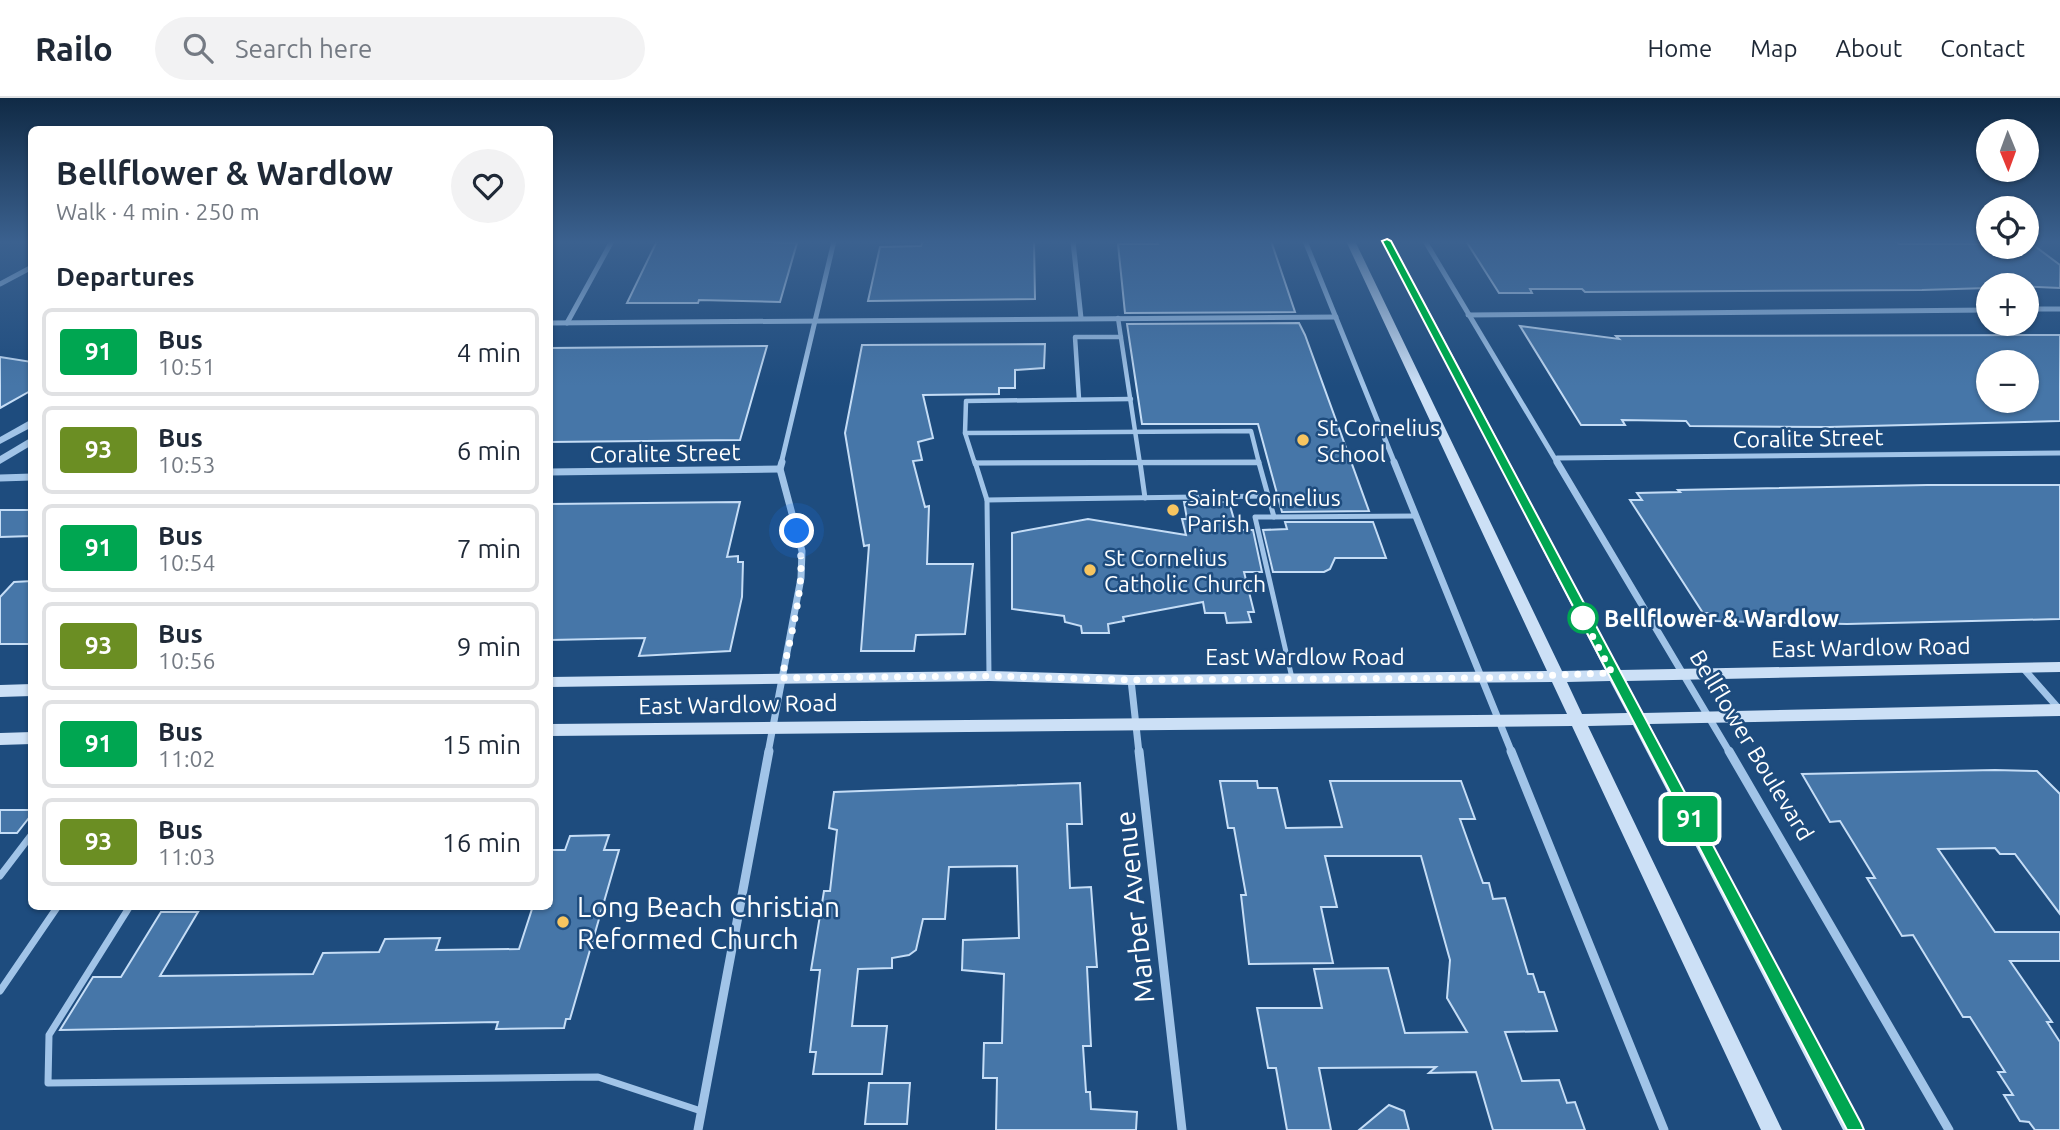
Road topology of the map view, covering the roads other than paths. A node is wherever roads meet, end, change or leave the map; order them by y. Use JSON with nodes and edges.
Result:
{"nodes":[{"id":1,"x":586,"y":289,"type":"edge"},
{"id":2,"x":824,"y":289,"type":"edge"},
{"id":3,"x":1078,"y":289,"type":"edge"},
{"id":4,"x":1324,"y":289,"type":"edge"},
{"id":5,"x":1372,"y":289,"type":"edge"},
{"id":6,"x":1412,"y":289,"type":"edge"},
{"id":7,"x":1453,"y":289,"type":"edge"},
{"id":8,"x":2039,"y":309,"type":"edge"},
{"id":9,"x":2060,"y":309,"type":"edge"},
{"id":10,"x":1976,"y":310,"type":"edge"},
{"id":11,"x":1468,"y":315,"type":"junction"},
{"id":12,"x":1336,"y":317,"type":"junction"},
{"id":13,"x":1081,"y":318,"type":"junction"},
{"id":14,"x":1118,"y":318,"type":"junction"},
{"id":15,"x":817,"y":321,"type":"junction"},
{"id":16,"x":553,"y":323,"type":"edge"},
{"id":17,"x":567,"y":323,"type":"junction"},
{"id":18,"x":1121,"y":337,"type":"junction"},
{"id":19,"x":1131,"y":398,"type":"junction"},
{"id":20,"x":1079,"y":399,"type":"junction"},
{"id":21,"x":28,"y":424,"type":"edge"},
{"id":22,"x":1136,"y":432,"type":"junction"},
{"id":23,"x":965,"y":433,"type":"junction"},
{"id":24,"x":0,"y":442,"type":"edge"},
{"id":25,"x":28,"y":443,"type":"edge"},
{"id":26,"x":2060,"y":453,"type":"edge"},
{"id":27,"x":1557,"y":458,"type":"junction"},
{"id":28,"x":0,"y":461,"type":"edge"},
{"id":29,"x":976,"y":463,"type":"junction"},
{"id":30,"x":1140,"y":463,"type":"junction"},
{"id":31,"x":1259,"y":463,"type":"junction"},
{"id":32,"x":780,"y":469,"type":"junction"},
{"id":33,"x":553,"y":472,"type":"edge"},
{"id":34,"x":28,"y":477,"type":"edge"},
{"id":35,"x":0,"y":478,"type":"edge"},
{"id":36,"x":1268,"y":496,"type":"junction"},
{"id":37,"x":1145,"y":498,"type":"junction"},
{"id":38,"x":987,"y":500,"type":"junction"},
{"id":39,"x":1416,"y":516,"type":"junction"},
{"id":40,"x":1274,"y":517,"type":"junction"},
{"id":41,"x":2023,"y":667,"type":"junction"},
{"id":42,"x":2060,"y":667,"type":"edge"},
{"id":43,"x":1681,"y":672,"type":"junction"},
{"id":44,"x":1612,"y":673,"type":"junction"},
{"id":45,"x":1556,"y":674,"type":"junction"},
{"id":46,"x":989,"y":676,"type":"junction"},
{"id":47,"x":782,"y":678,"type":"junction"},
{"id":48,"x":1292,"y":678,"type":"junction"},
{"id":49,"x":1481,"y":678,"type":"junction"},
{"id":50,"x":1131,"y":680,"type":"junction"},
{"id":51,"x":553,"y":682,"type":"edge"},
{"id":52,"x":28,"y":690,"type":"edge"},
{"id":53,"x":0,"y":691,"type":"edge"},
{"id":54,"x":2060,"y":710,"type":"edge"},
{"id":55,"x":1637,"y":718,"type":"junction"},
{"id":56,"x":1710,"y":718,"type":"junction"},
{"id":57,"x":1497,"y":720,"type":"junction"},
{"id":58,"x":1579,"y":720,"type":"junction"},
{"id":59,"x":1137,"y":722,"type":"junction"},
{"id":60,"x":773,"y":726,"type":"junction"},
{"id":61,"x":553,"y":730,"type":"edge"},
{"id":62,"x":28,"y":738,"type":"edge"},
{"id":63,"x":0,"y":739,"type":"edge"},
{"id":64,"x":28,"y":839,"type":"edge"},
{"id":65,"x":0,"y":876,"type":"edge"},
{"id":66,"x":55,"y":910,"type":"edge"},
{"id":67,"x":127,"y":910,"type":"edge"},
{"id":68,"x":0,"y":991,"type":"edge"},
{"id":69,"x":701,"y":1111,"type":"junction"},
{"id":70,"x":698,"y":1130,"type":"edge"},
{"id":71,"x":1182,"y":1130,"type":"edge"},
{"id":72,"x":1664,"y":1130,"type":"edge"},
{"id":73,"x":1772,"y":1130,"type":"edge"},
{"id":74,"x":1854,"y":1130,"type":"edge"},
{"id":75,"x":1949,"y":1130,"type":"edge"}],
"edges":[{"from":1,"to":17,"type":"street"},
{"from":2,"to":15,"type":"street"},
{"from":3,"to":13,"type":"street"},
{"from":4,"to":12,"type":"street"},
{"from":5,"to":45,"type":"main road"},
{"from":6,"to":44,"type":"main road"},
{"from":7,"to":11,"type":"street","name":"Bellflower Boulevard"},
{"from":8,"to":9,"type":"street"},
{"from":10,"to":11,"type":"street"},
{"from":11,"to":27,"type":"street","name":"Bellflower Boulevard"},
{"from":12,"to":14,"type":"street"},
{"from":12,"to":39,"type":"street"},
{"from":13,"to":14,"type":"street"},
{"from":13,"to":15,"type":"street"},
{"from":14,"to":18,"type":"lane"},
{"from":15,"to":17,"type":"street"},
{"from":15,"to":32,"type":"street"},
{"from":16,"to":17,"type":"street"},
{"from":18,"to":19,"type":"lane"},
{"from":18,"to":20,"type":"lane"},
{"from":19,"to":20,"type":"lane"},
{"from":19,"to":22,"type":"lane"},
{"from":20,"to":23,"type":"lane"},
{"from":21,"to":24,"type":"street"},
{"from":22,"to":23,"type":"lane"},
{"from":22,"to":30,"type":"lane"},
{"from":22,"to":31,"type":"lane"},
{"from":23,"to":29,"type":"lane"},
{"from":25,"to":28,"type":"street"},
{"from":26,"to":27,"type":"street","name":"Coralite Street"},
{"from":27,"to":43,"type":"street","name":"Bellflower Boulevard"},
{"from":29,"to":30,"type":"lane"},
{"from":29,"to":38,"type":"lane"},
{"from":30,"to":31,"type":"lane"},
{"from":30,"to":37,"type":"lane"},
{"from":31,"to":36,"type":"lane"},
{"from":32,"to":33,"type":"street","name":"Coralite Street"},
{"from":32,"to":47,"type":"street"},
{"from":34,"to":35,"type":"street"},
{"from":36,"to":37,"type":"lane"},
{"from":36,"to":40,"type":"lane"},
{"from":37,"to":38,"type":"lane"},
{"from":38,"to":46,"type":"lane"},
{"from":39,"to":40,"type":"lane"},
{"from":39,"to":49,"type":"street"},
{"from":40,"to":48,"type":"lane"},
{"from":41,"to":42,"type":"main road","name":"East Wardlow Road"},
{"from":41,"to":43,"type":"main road","name":"East Wardlow Road"},
{"from":41,"to":54,"type":"street"},
{"from":43,"to":44,"type":"main road","name":"East Wardlow Road"},
{"from":43,"to":56,"type":"street","name":"Bellflower Boulevard"},
{"from":44,"to":45,"type":"main road","name":"East Wardlow Road"},
{"from":44,"to":55,"type":"main road"},
{"from":45,"to":49,"type":"main road","name":"East Wardlow Road"},
{"from":45,"to":58,"type":"main road"},
{"from":46,"to":47,"type":"main road","name":"East Wardlow Road"},
{"from":46,"to":50,"type":"main road","name":"East Wardlow Road"},
{"from":47,"to":51,"type":"main road","name":"East Wardlow Road"},
{"from":47,"to":60,"type":"street"},
{"from":48,"to":49,"type":"main road","name":"East Wardlow Road"},
{"from":48,"to":50,"type":"main road","name":"East Wardlow Road"},
{"from":49,"to":57,"type":"street"},
{"from":50,"to":59,"type":"street","name":"Marber Avenue"},
{"from":52,"to":53,"type":"main road"},
{"from":54,"to":56,"type":"main road","name":"East Wardlow Road"},
{"from":55,"to":56,"type":"main road","name":"East Wardlow Road"},
{"from":55,"to":58,"type":"main road","name":"East Wardlow Road"},
{"from":55,"to":74,"type":"main road"},
{"from":56,"to":75,"type":"street","name":"Bellflower Boulevard"},
{"from":57,"to":58,"type":"main road","name":"East Wardlow Road"},
{"from":57,"to":59,"type":"main road","name":"East Wardlow Road"},
{"from":57,"to":72,"type":"street"},
{"from":58,"to":73,"type":"main road"},
{"from":59,"to":60,"type":"main road","name":"East Wardlow Road"},
{"from":59,"to":71,"type":"street","name":"Marber Avenue"},
{"from":60,"to":61,"type":"main road","name":"East Wardlow Road"},
{"from":60,"to":69,"type":"street"},
{"from":62,"to":63,"type":"main road"},
{"from":64,"to":65,"type":"lane"},
{"from":66,"to":68,"type":"lane"},
{"from":67,"to":69,"type":"lane"},
{"from":69,"to":70,"type":"street"}]}
